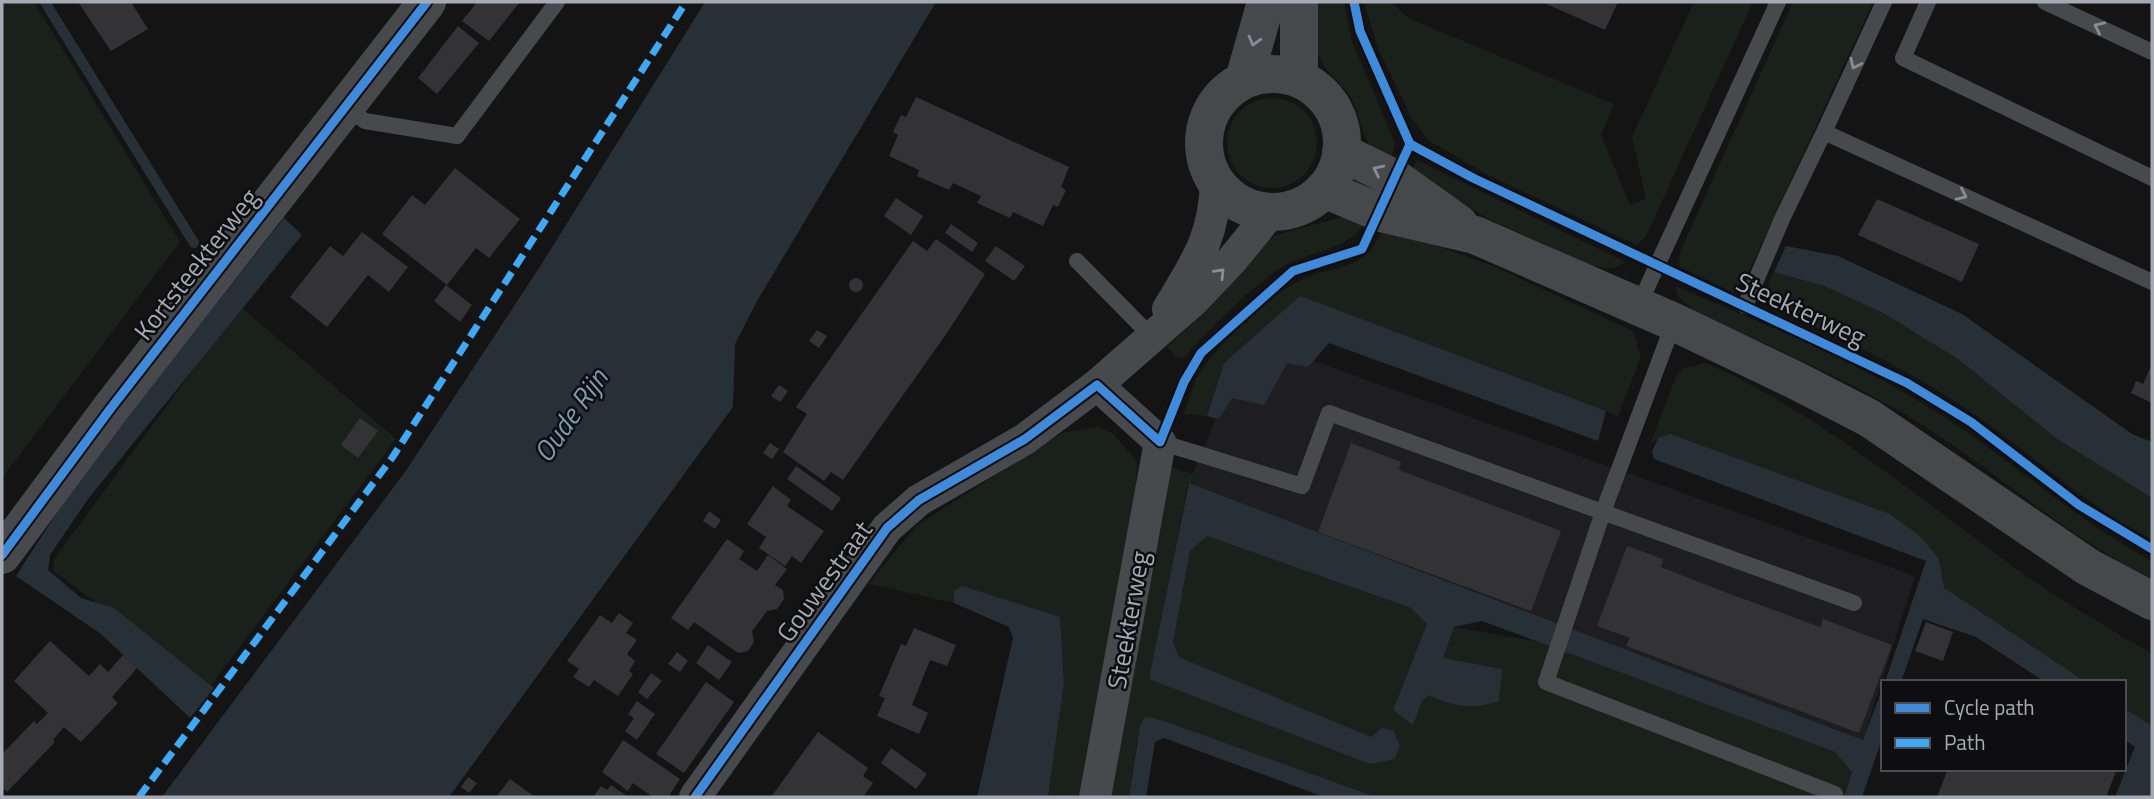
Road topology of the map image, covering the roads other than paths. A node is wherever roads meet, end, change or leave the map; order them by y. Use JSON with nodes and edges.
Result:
{"nodes":[{"id":1,"x":426,"y":2,"type":"edge"},
{"id":2,"x":557,"y":2,"type":"edge"},
{"id":3,"x":1266,"y":2,"type":"edge"},
{"id":4,"x":1299,"y":2,"type":"edge"},
{"id":5,"x":1778,"y":2,"type":"edge"},
{"id":6,"x":1884,"y":2,"type":"edge"},
{"id":7,"x":1928,"y":2,"type":"edge"},
{"id":8,"x":2045,"y":2,"type":"edge"},
{"id":9,"x":2152,"y":52,"type":"edge"},
{"id":10,"x":1299,"y":79,"type":"junction"},
{"id":11,"x":1244,"y":80,"type":"junction"},
{"id":12,"x":345,"y":106,"type":"junction"},
{"id":13,"x":1824,"y":132,"type":"junction"},
{"id":14,"x":1341,"y":152,"type":"junction"},
{"id":15,"x":2152,"y":178,"type":"edge"},
{"id":16,"x":1216,"y":182,"type":"junction"},
{"id":17,"x":1324,"y":189,"type":"junction"},
{"id":18,"x":1270,"y":212,"type":"junction"},
{"id":19,"x":1475,"y":235,"type":"junction"},
{"id":20,"x":1077,"y":261,"type":"dead end"},
{"id":21,"x":2152,"y":282,"type":"edge"},
{"id":22,"x":1745,"y":306,"type":"dead end"},
{"id":23,"x":1638,"y":307,"type":"junction"},
{"id":24,"x":1674,"y":322,"type":"junction"},
{"id":25,"x":1151,"y":335,"type":"junction"},
{"id":26,"x":1097,"y":385,"type":"junction"},
{"id":27,"x":1160,"y":442,"type":"junction"},
{"id":28,"x":1603,"y":512,"type":"junction"},
{"id":29,"x":2,"y":555,"type":"edge"},
{"id":30,"x":2152,"y":601,"type":"edge"},
{"id":31,"x":1854,"y":603,"type":"dead end"},
{"id":32,"x":1835,"y":793,"type":"dead end"},
{"id":33,"x":695,"y":797,"type":"edge"},
{"id":34,"x":1095,"y":797,"type":"edge"}],
"edges":[{"from":1,"to":12,"type":"main road","name":"Kortsteekterweg"},
{"from":2,"to":12,"type":"lane"},
{"from":3,"to":11,"type":"main road","one_way":true},
{"from":4,"to":10,"type":"main road"},
{"from":5,"to":23,"type":"lane"},
{"from":6,"to":13,"type":"lane","one_way":true},
{"from":7,"to":15,"type":"lane"},
{"from":9,"to":8,"type":"lane","one_way":true},
{"from":10,"to":11,"type":"main road"},
{"from":10,"to":14,"type":"main road"},
{"from":11,"to":16,"type":"main road"},
{"from":12,"to":29,"type":"main road","name":"Kortsteekterweg"},
{"from":13,"to":21,"type":"lane","one_way":true},
{"from":13,"to":22,"type":"lane"},
{"from":14,"to":17,"type":"main road"},
{"from":19,"to":14,"type":"main road","one_way":true},
{"from":16,"to":18,"type":"main road"},
{"from":16,"to":25,"type":"street"},
{"from":17,"to":18,"type":"main road"},
{"from":17,"to":19,"type":"main road"},
{"from":25,"to":18,"type":"street","one_way":true},
{"from":19,"to":23,"type":"main road"},
{"from":20,"to":25,"type":"lane"},
{"from":23,"to":24,"type":"main road"},
{"from":24,"to":28,"type":"lane"},
{"from":24,"to":30,"type":"main road"},
{"from":25,"to":26,"type":"street"},
{"from":26,"to":27,"type":"street"},
{"from":26,"to":33,"type":"street","name":"Gouwestraat"},
{"from":27,"to":28,"type":"lane"},
{"from":27,"to":34,"type":"street","name":"Steekterweg"},
{"from":28,"to":31,"type":"lane"},
{"from":28,"to":32,"type":"lane"}]}
